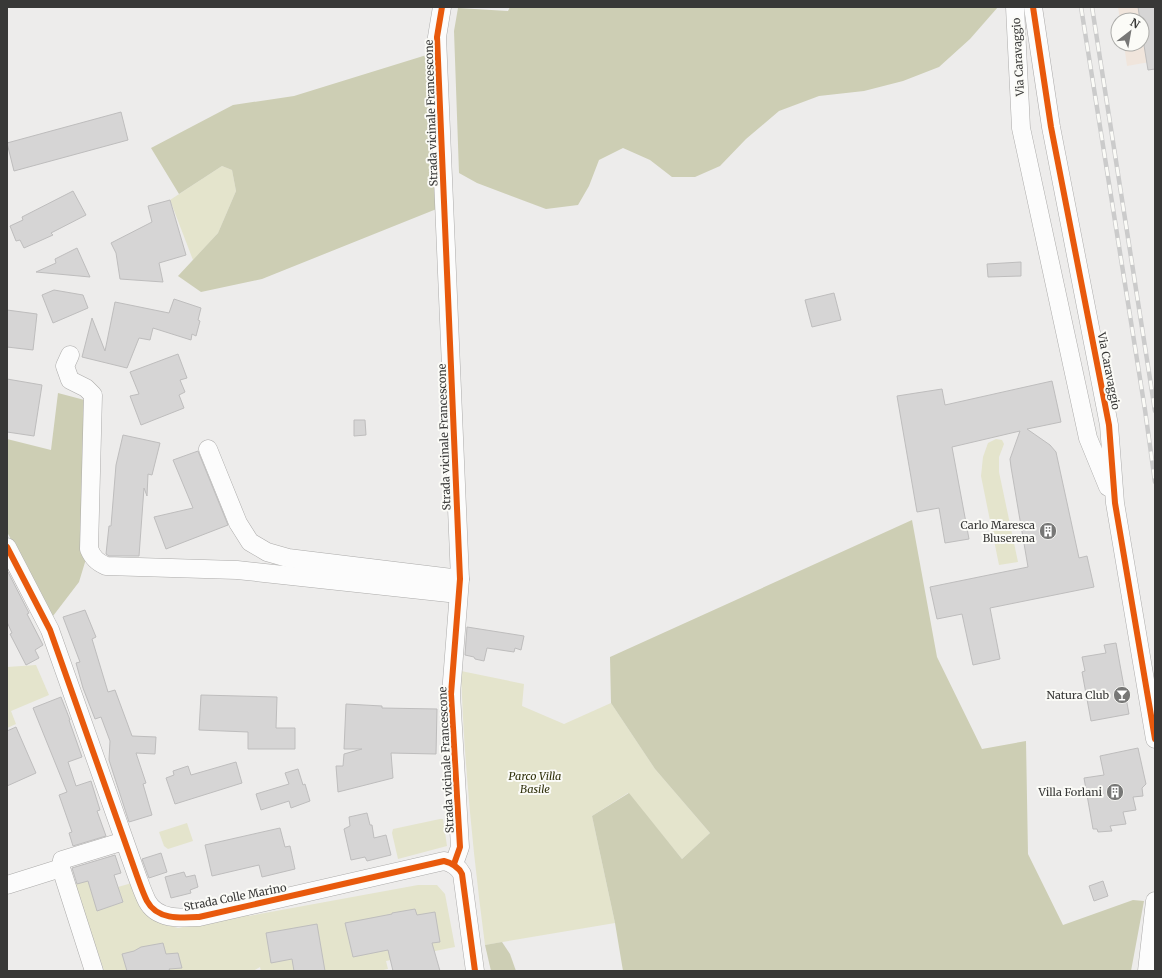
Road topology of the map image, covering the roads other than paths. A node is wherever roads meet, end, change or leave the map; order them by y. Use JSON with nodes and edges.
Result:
{"nodes":[{"id":1,"x":442,"y":7,"type":"edge"},
{"id":2,"x":1016,"y":7,"type":"edge"},
{"id":3,"x":1033,"y":7,"type":"edge"},
{"id":4,"x":70,"y":355,"type":"dead end"},
{"id":5,"x":208,"y":449,"type":"dead end"},
{"id":6,"x":1114,"y":503,"type":"junction"},
{"id":7,"x":7,"y":547,"type":"edge"},
{"id":8,"x":459,"y":587,"type":"junction"},
{"id":9,"x":1155,"y":739,"type":"edge"},
{"id":10,"x":124,"y":840,"type":"junction"},
{"id":11,"x":454,"y":864,"type":"junction"},
{"id":12,"x":61,"y":868,"type":"junction"},
{"id":13,"x":7,"y":885,"type":"edge"},
{"id":14,"x":1155,"y":902,"type":"edge"},
{"id":15,"x":94,"y":971,"type":"edge"},
{"id":16,"x":475,"y":971,"type":"edge"},
{"id":17,"x":1147,"y":971,"type":"edge"}],
"edges":[{"from":1,"to":8,"type":"street","name":"Strada vicinale Francescone"},
{"from":2,"to":6,"type":"street","name":"Via Caravaggio"},
{"from":3,"to":6,"type":"street","name":"Via Caravaggio"},
{"from":4,"to":8,"type":"street"},
{"from":5,"to":8,"type":"street"},
{"from":6,"to":9,"type":"street","name":"Via Caravaggio"},
{"from":7,"to":10,"type":"street","name":"Strada Colle Marino"},
{"from":8,"to":11,"type":"street","name":"Strada vicinale Francescone"},
{"from":10,"to":11,"type":"street","name":"Strada Colle Marino"},
{"from":10,"to":12,"type":"street"},
{"from":11,"to":16,"type":"street"},
{"from":12,"to":13,"type":"street"},
{"from":12,"to":15,"type":"street"},
{"from":14,"to":17,"type":"street"}]}
